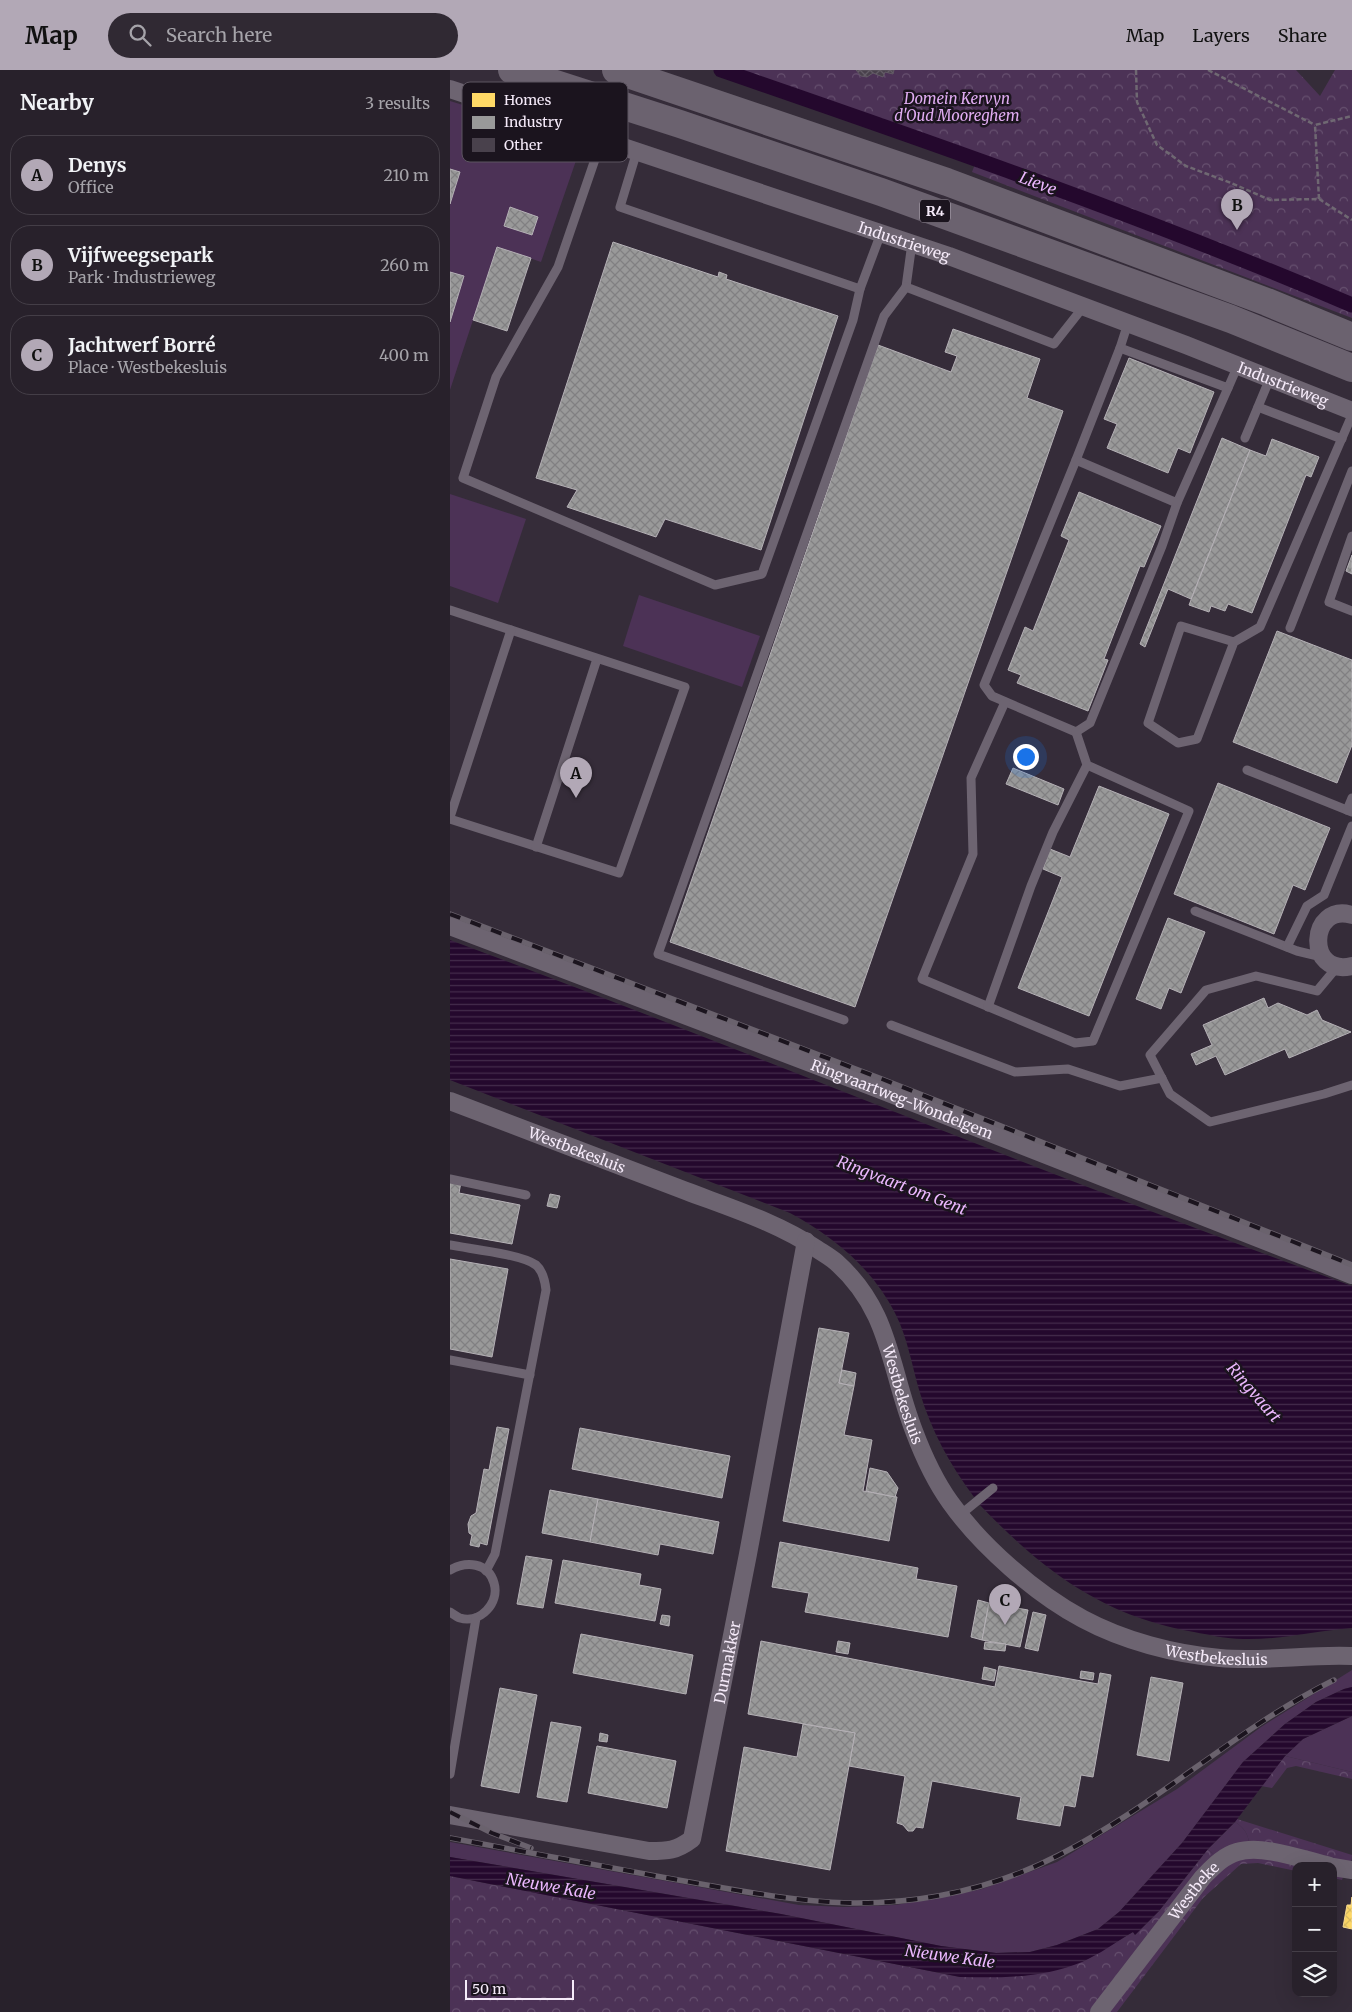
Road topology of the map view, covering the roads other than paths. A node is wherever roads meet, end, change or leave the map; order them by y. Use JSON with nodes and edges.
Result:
{"nodes":[{"id":1,"x":512,"y":70,"type":"edge"},
{"id":2,"x":616,"y":70,"type":"edge"},
{"id":3,"x":549,"y":82,"type":"edge"},
{"id":4,"x":450,"y":89,"type":"edge"},
{"id":5,"x":462,"y":93,"type":"edge"},
{"id":6,"x":628,"y":107,"type":"edge"},
{"id":7,"x":628,"y":148,"type":"edge"},
{"id":8,"x":637,"y":151,"type":"junction"},
{"id":9,"x":594,"y":162,"type":"edge"},
{"id":10,"x":881,"y":233,"type":"junction"},
{"id":11,"x":912,"y":243,"type":"junction"},
{"id":12,"x":906,"y":287,"type":"junction"},
{"id":13,"x":860,"y":288,"type":"junction"},
{"id":14,"x":1084,"y":306,"type":"junction"},
{"id":15,"x":1128,"y":323,"type":"junction"},
{"id":16,"x":1352,"y":337,"type":"edge"},
{"id":17,"x":1120,"y":348,"type":"junction"},
{"id":18,"x":1238,"y":365,"type":"junction"},
{"id":19,"x":1352,"y":368,"type":"edge"},
{"id":20,"x":1270,"y":378,"type":"junction"},
{"id":21,"x":1228,"y":388,"type":"junction"},
{"id":22,"x":1258,"y":407,"type":"junction"},
{"id":23,"x":1352,"y":413,"type":"edge"},
{"id":24,"x":1245,"y":438,"type":"dead end"},
{"id":25,"x":1342,"y":439,"type":"junction"},
{"id":26,"x":1076,"y":460,"type":"junction"},
{"id":27,"x":1352,"y":471,"type":"edge"},
{"id":28,"x":1177,"y":503,"type":"junction"},
{"id":29,"x":1352,"y":536,"type":"edge"},
{"id":30,"x":450,"y":610,"type":"edge"},
{"id":31,"x":1352,"y":611,"type":"edge"},
{"id":32,"x":1290,"y":628,"type":"dead end"},
{"id":33,"x":510,"y":630,"type":"junction"},
{"id":34,"x":1234,"y":642,"type":"junction"},
{"id":35,"x":597,"y":659,"type":"junction"},
{"id":36,"x":1005,"y":702,"type":"junction"},
{"id":37,"x":1076,"y":732,"type":"junction"},
{"id":38,"x":1087,"y":765,"type":"junction"},
{"id":39,"x":1247,"y":770,"type":"dead end"},
{"id":40,"x":1352,"y":798,"type":"edge"},
{"id":41,"x":1349,"y":811,"type":"edge"},
{"id":42,"x":450,"y":818,"type":"edge"},
{"id":43,"x":1352,"y":826,"type":"edge"},
{"id":44,"x":536,"y":847,"type":"junction"},
{"id":45,"x":1195,"y":911,"type":"dead end"},
{"id":46,"x":1352,"y":915,"type":"edge"},
{"id":47,"x":450,"y":926,"type":"edge"},
{"id":48,"x":1287,"y":947,"type":"junction"},
{"id":49,"x":1323,"y":957,"type":"junction"},
{"id":50,"x":1345,"y":967,"type":"edge"},
{"id":51,"x":988,"y":1007,"type":"junction"},
{"id":52,"x":844,"y":1020,"type":"dead end"},
{"id":53,"x":891,"y":1025,"type":"dead end"},
{"id":54,"x":1162,"y":1078,"type":"junction"},
{"id":55,"x":1352,"y":1085,"type":"edge"},
{"id":56,"x":450,"y":1101,"type":"edge"},
{"id":57,"x":450,"y":1179,"type":"edge"},
{"id":58,"x":526,"y":1195,"type":"dead end"},
{"id":59,"x":806,"y":1242,"type":"junction"},
{"id":60,"x":450,"y":1245,"type":"edge"},
{"id":61,"x":1352,"y":1275,"type":"edge"},
{"id":62,"x":450,"y":1360,"type":"edge"},
{"id":63,"x":530,"y":1375,"type":"junction"},
{"id":64,"x":993,"y":1488,"type":"dead end"},
{"id":65,"x":960,"y":1515,"type":"junction"},
{"id":66,"x":450,"y":1570,"type":"edge"},
{"id":67,"x":486,"y":1571,"type":"junction"},
{"id":68,"x":450,"y":1612,"type":"edge"},
{"id":69,"x":476,"y":1618,"type":"junction"},
{"id":70,"x":1352,"y":1656,"type":"edge"},
{"id":71,"x":450,"y":1774,"type":"edge"},
{"id":72,"x":450,"y":1816,"type":"edge"},
{"id":73,"x":1313,"y":1862,"type":"edge"},
{"id":74,"x":1337,"y":1867,"type":"edge"},
{"id":75,"x":1352,"y":1870,"type":"edge"},
{"id":76,"x":1099,"y":2012,"type":"edge"}],
"edges":[{"from":1,"to":3,"type":"highway","number":"R4"},
{"from":2,"to":16,"type":"highway","number":"R4"},
{"from":4,"to":5,"type":"street","name":"Industrieweg"},
{"from":6,"to":19,"type":"highway","number":"R4"},
{"from":7,"to":8,"type":"street","name":"Industrieweg"},
{"from":8,"to":10,"type":"street","name":"Industrieweg"},
{"from":8,"to":13,"type":"lane"},
{"from":9,"to":13,"type":"lane"},
{"from":10,"to":11,"type":"street","name":"Industrieweg"},
{"from":10,"to":13,"type":"lane"},
{"from":11,"to":12,"type":"lane"},
{"from":11,"to":14,"type":"street","name":"Industrieweg"},
{"from":12,"to":14,"type":"lane"},
{"from":12,"to":52,"type":"lane"},
{"from":14,"to":15,"type":"street","name":"Industrieweg"},
{"from":15,"to":17,"type":"lane"},
{"from":15,"to":18,"type":"street","name":"Industrieweg"},
{"from":17,"to":21,"type":"lane"},
{"from":17,"to":26,"type":"lane"},
{"from":18,"to":20,"type":"street","name":"Industrieweg"},
{"from":18,"to":21,"type":"lane"},
{"from":20,"to":22,"type":"lane"},
{"from":20,"to":23,"type":"street","name":"Industrieweg"},
{"from":21,"to":28,"type":"lane"},
{"from":22,"to":24,"type":"lane"},
{"from":22,"to":25,"type":"lane"},
{"from":23,"to":25,"type":"lane"},
{"from":25,"to":34,"type":"lane"},
{"from":26,"to":28,"type":"lane"},
{"from":26,"to":36,"type":"lane"},
{"from":27,"to":32,"type":"lane"},
{"from":28,"to":37,"type":"lane"},
{"from":29,"to":31,"type":"lane"},
{"from":30,"to":33,"type":"lane"},
{"from":33,"to":35,"type":"lane"},
{"from":33,"to":42,"type":"lane"},
{"from":34,"to":34,"type":"lane"},
{"from":35,"to":44,"type":"lane"},
{"from":35,"to":44,"type":"lane"},
{"from":36,"to":37,"type":"lane"},
{"from":36,"to":51,"type":"lane"},
{"from":37,"to":38,"type":"lane"},
{"from":38,"to":51,"type":"lane"},
{"from":38,"to":51,"type":"lane"},
{"from":39,"to":41,"type":"lane"},
{"from":40,"to":41,"type":"lane"},
{"from":42,"to":44,"type":"lane"},
{"from":43,"to":48,"type":"lane"},
{"from":45,"to":48,"type":"lane"},
{"from":46,"to":49,"type":"street"},
{"from":47,"to":61,"type":"street","name":"Ringvaartweg-Wondelgem"},
{"from":48,"to":49,"type":"lane"},
{"from":49,"to":50,"type":"street"},
{"from":50,"to":54,"type":"lane"},
{"from":53,"to":54,"type":"lane"},
{"from":54,"to":55,"type":"lane"},
{"from":56,"to":59,"type":"street","name":"Westbekesluis"},
{"from":57,"to":58,"type":"lane"},
{"from":59,"to":65,"type":"street","name":"Westbekesluis"},
{"from":59,"to":72,"type":"street","name":"Durmakker"},
{"from":60,"to":63,"type":"lane"},
{"from":62,"to":63,"type":"lane"},
{"from":63,"to":67,"type":"lane"},
{"from":64,"to":65,"type":"lane"},
{"from":65,"to":70,"type":"street","name":"Westbekesluis"},
{"from":66,"to":67,"type":"lane"},
{"from":67,"to":69,"type":"lane"},
{"from":68,"to":69,"type":"lane"},
{"from":69,"to":71,"type":"lane"},
{"from":73,"to":76,"type":"street","name":"Westbeke"},
{"from":74,"to":75,"type":"street","name":"Westbeke"}]}
